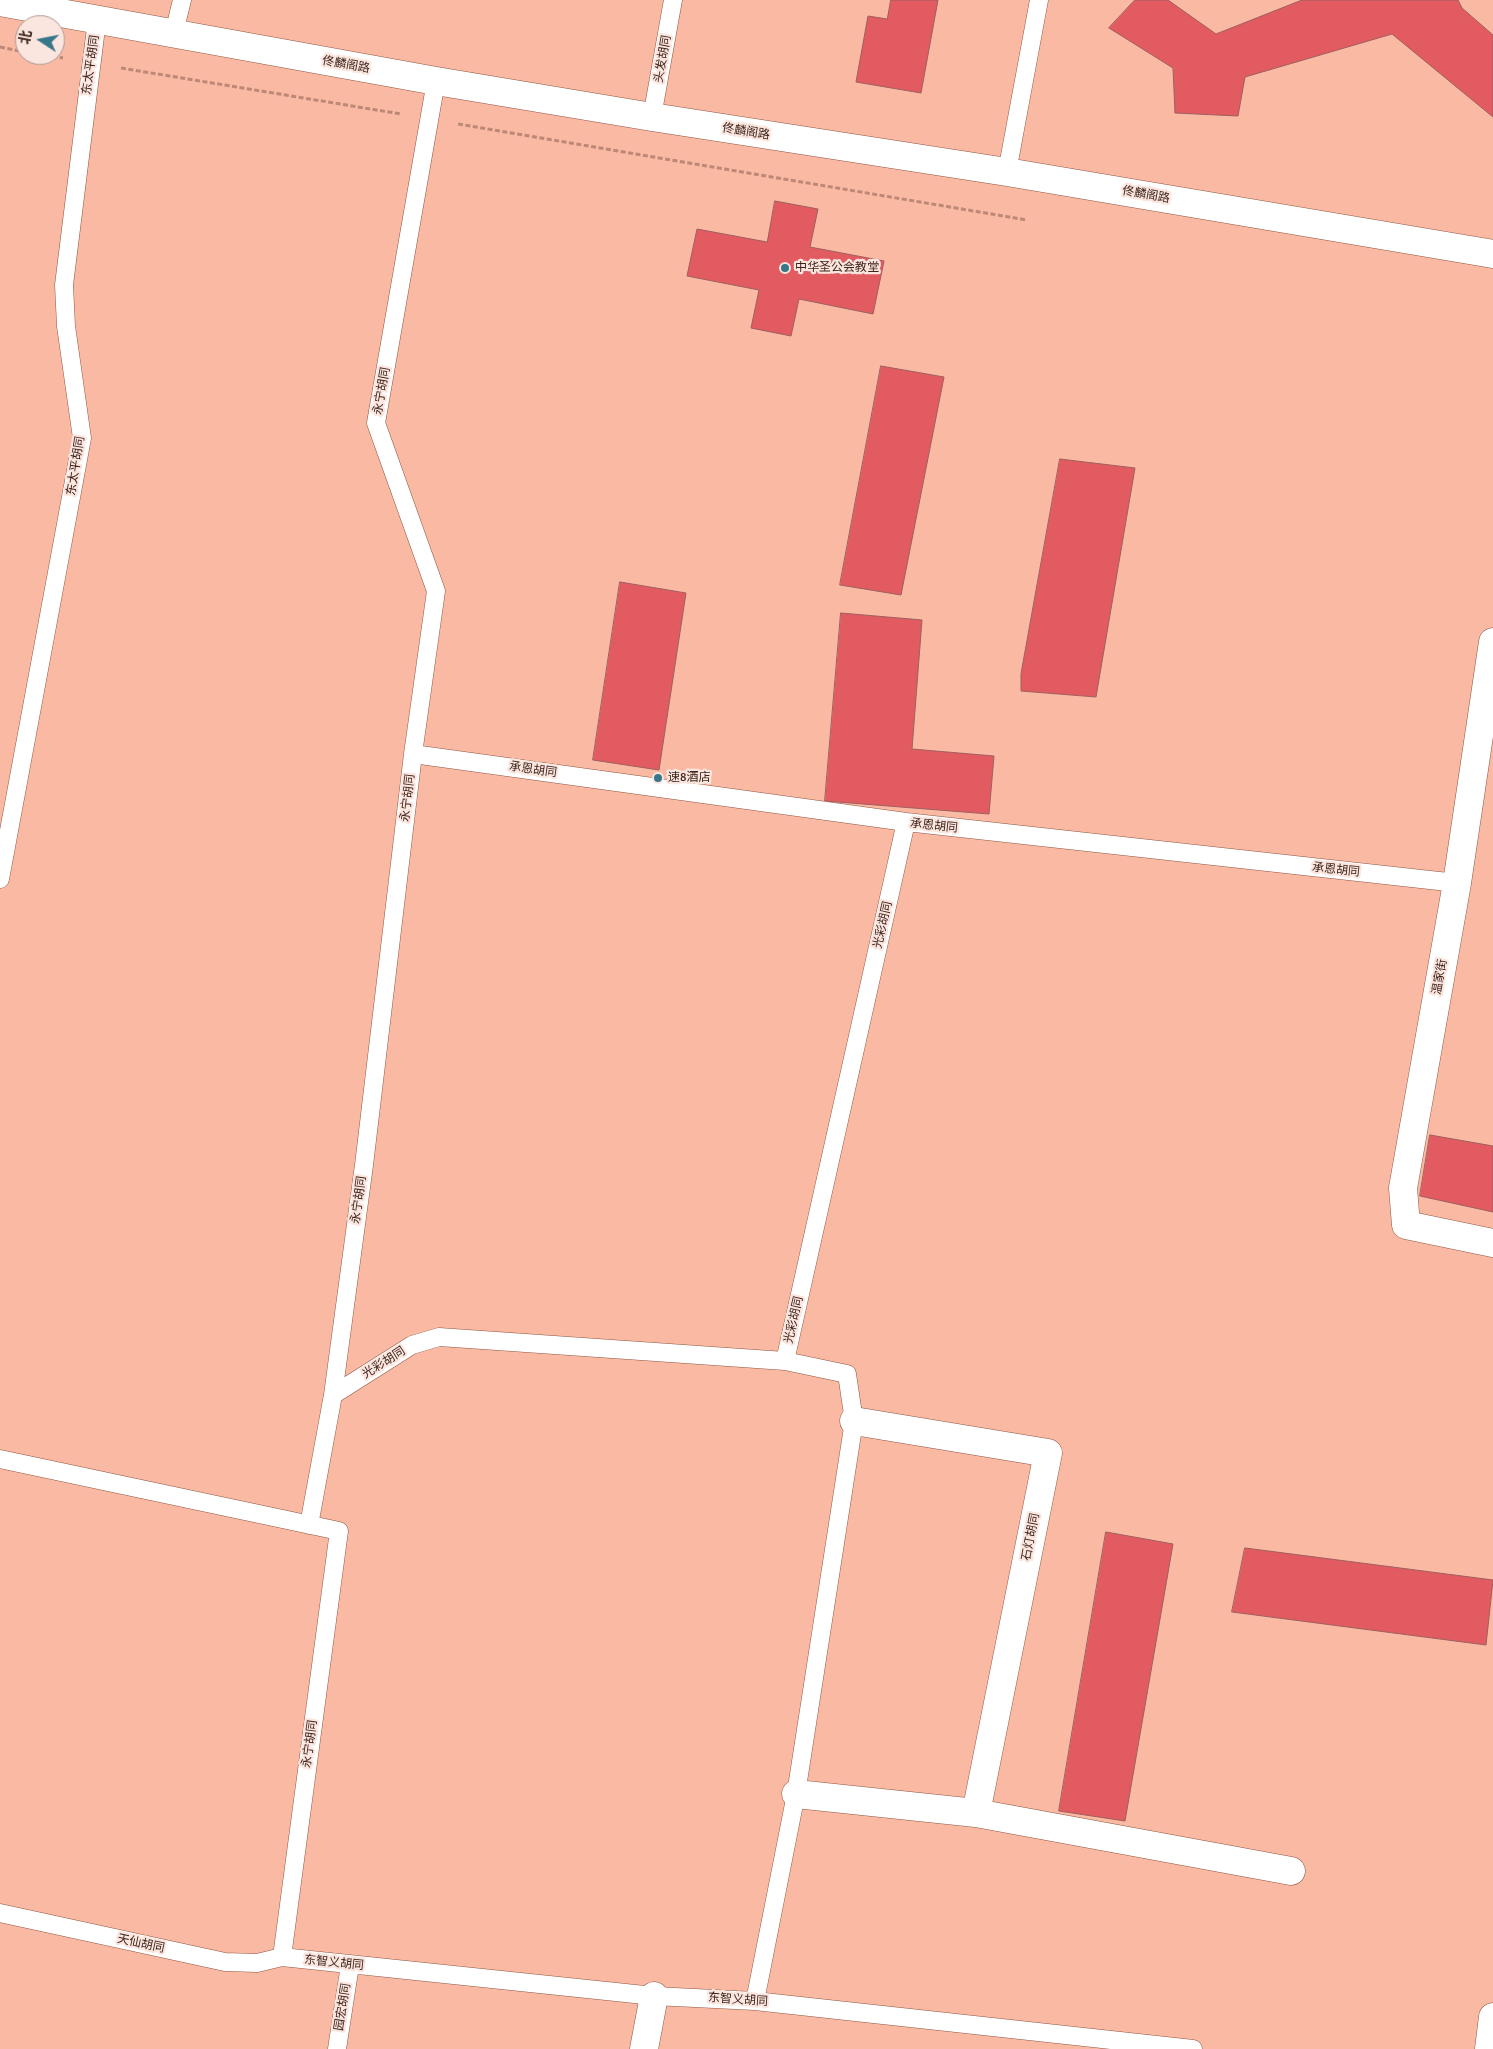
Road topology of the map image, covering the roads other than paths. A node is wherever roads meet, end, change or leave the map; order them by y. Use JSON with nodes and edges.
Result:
{"nodes":[{"id":1,"x":182,"y":0,"type":"edge"},
{"id":2,"x":673,"y":0,"type":"edge"},
{"id":3,"x":1038,"y":0,"type":"edge"},
{"id":4,"x":0,"y":2,"type":"edge"},
{"id":5,"x":97,"y":20,"type":"junction"},
{"id":6,"x":174,"y":33,"type":"junction"},
{"id":7,"x":436,"y":81,"type":"junction"},
{"id":8,"x":652,"y":117,"type":"junction"},
{"id":9,"x":1007,"y":172,"type":"junction"},
{"id":10,"x":1493,"y":254,"type":"edge"},
{"id":11,"x":1493,"y":642,"type":"edge"},
{"id":12,"x":413,"y":754,"type":"junction"},
{"id":13,"x":906,"y":822,"type":"junction"},
{"id":14,"x":0,"y":879,"type":"edge"},
{"id":15,"x":1456,"y":883,"type":"junction"},
{"id":16,"x":1493,"y":1244,"type":"edge"},
{"id":17,"x":785,"y":1361,"type":"junction"},
{"id":18,"x":333,"y":1395,"type":"junction"},
{"id":19,"x":854,"y":1420,"type":"junction"},
{"id":20,"x":0,"y":1459,"type":"edge"},
{"id":21,"x":309,"y":1525,"type":"junction"},
{"id":22,"x":796,"y":1794,"type":"junction"},
{"id":23,"x":976,"y":1813,"type":"junction"},
{"id":24,"x":1292,"y":1871,"type":"dead end"},
{"id":25,"x":0,"y":1913,"type":"edge"},
{"id":26,"x":282,"y":1957,"type":"junction"},
{"id":27,"x":350,"y":1965,"type":"junction"},
{"id":28,"x":654,"y":1996,"type":"junction"},
{"id":29,"x":755,"y":2000,"type":"junction"},
{"id":30,"x":1493,"y":2017,"type":"edge"},
{"id":31,"x":337,"y":2049,"type":"edge"},
{"id":32,"x":644,"y":2049,"type":"edge"},
{"id":33,"x":1193,"y":2049,"type":"edge"},
{"id":34,"x":1489,"y":2049,"type":"edge"}],
"edges":[{"from":1,"to":6,"type":"lane"},
{"from":2,"to":8,"type":"lane","name":"头发胡同"},
{"from":3,"to":9,"type":"lane"},
{"from":4,"to":5,"type":"street","name":"佟麟阁路"},
{"from":5,"to":6,"type":"street","name":"佟麟阁路"},
{"from":5,"to":14,"type":"lane","name":"东太平胡同"},
{"from":6,"to":7,"type":"street","name":"佟麟阁路"},
{"from":7,"to":8,"type":"street","name":"佟麟阁路"},
{"from":7,"to":12,"type":"lane","name":"永宁胡同"},
{"from":8,"to":9,"type":"street","name":"佟麟阁路"},
{"from":9,"to":10,"type":"street","name":"佟麟阁路"},
{"from":11,"to":15,"type":"street","name":"温家街"},
{"from":12,"to":13,"type":"lane","name":"承恩胡同"},
{"from":12,"to":18,"type":"lane","name":"永宁胡同"},
{"from":13,"to":15,"type":"lane","name":"承恩胡同"},
{"from":13,"to":17,"type":"lane","name":"光彩胡同"},
{"from":15,"to":16,"type":"street","name":"温家街"},
{"from":17,"to":18,"type":"lane","name":"光彩胡同"},
{"from":17,"to":19,"type":"lane"},
{"from":18,"to":21,"type":"lane","name":"永宁胡同"},
{"from":19,"to":22,"type":"lane"},
{"from":19,"to":23,"type":"street","name":"石灯胡同"},
{"from":20,"to":21,"type":"lane"},
{"from":21,"to":26,"type":"lane","name":"永宁胡同"},
{"from":22,"to":23,"type":"street"},
{"from":22,"to":29,"type":"lane"},
{"from":23,"to":24,"type":"street"},
{"from":25,"to":26,"type":"lane","name":"天仙胡同"},
{"from":26,"to":27,"type":"lane","name":"东智义胡同"},
{"from":27,"to":28,"type":"lane","name":"东智义胡同"},
{"from":27,"to":31,"type":"lane","name":"园宏胡同"},
{"from":28,"to":29,"type":"lane","name":"东智义胡同"},
{"from":28,"to":32,"type":"street"},
{"from":29,"to":33,"type":"lane","name":"东智义胡同"},
{"from":30,"to":34,"type":"street"}]}
